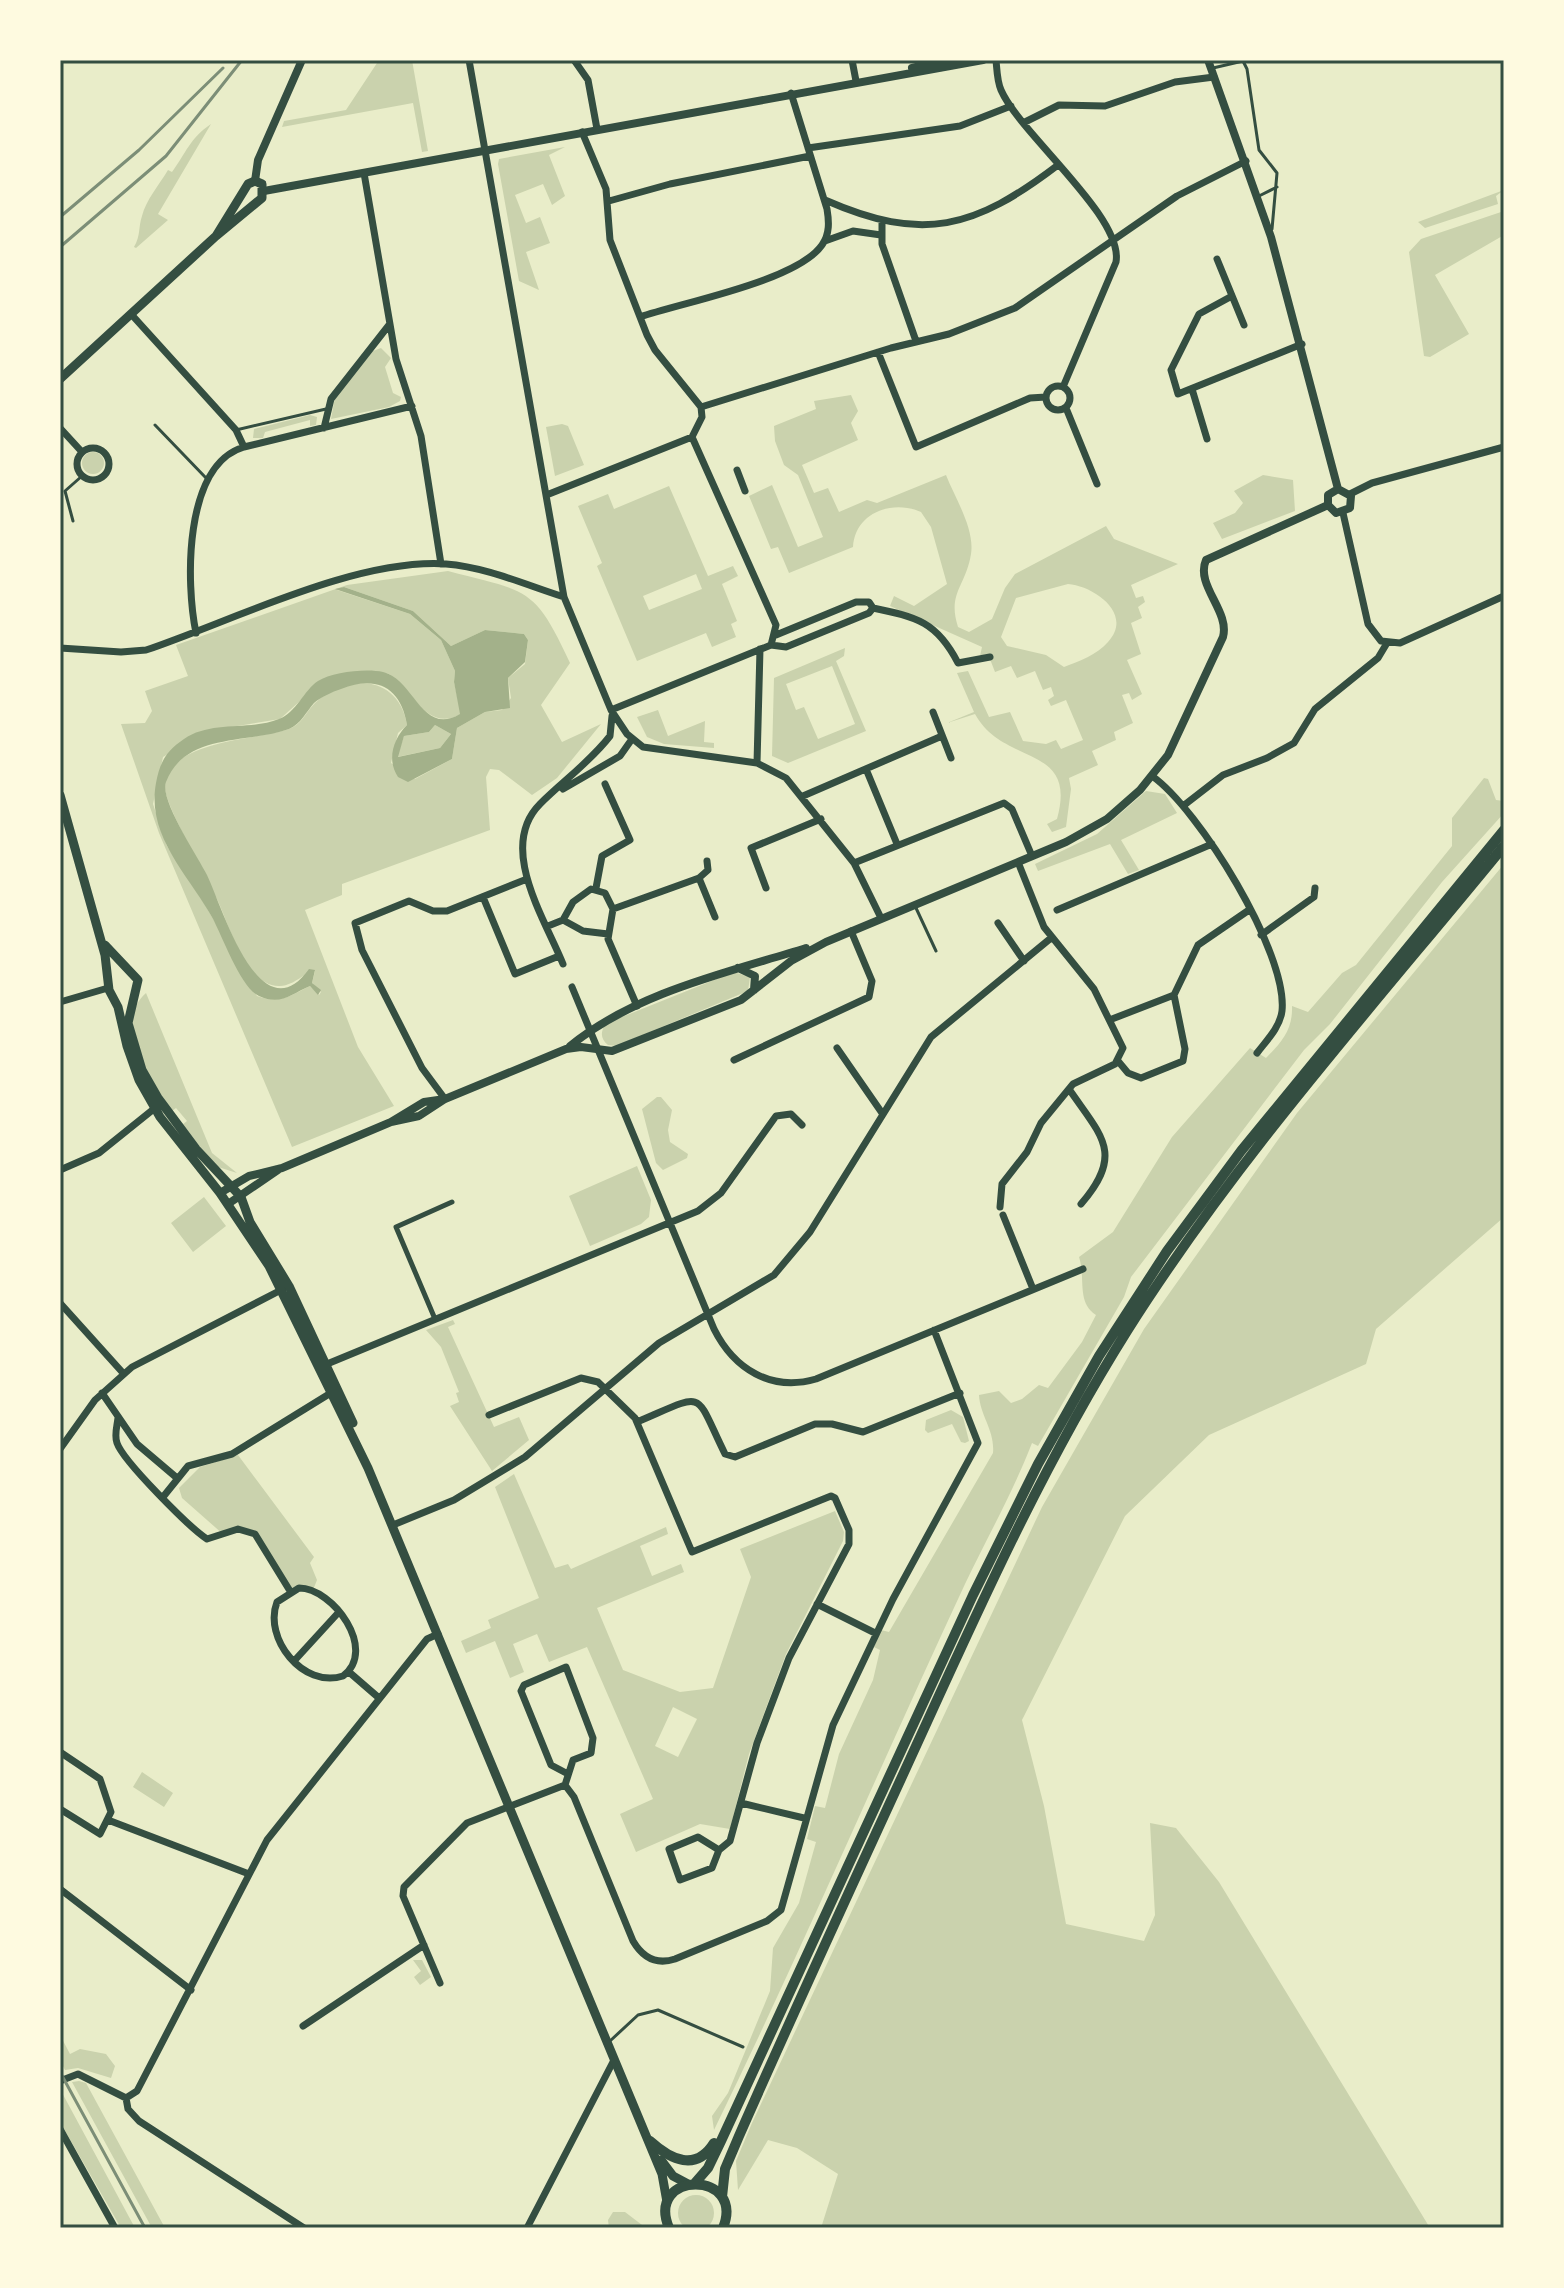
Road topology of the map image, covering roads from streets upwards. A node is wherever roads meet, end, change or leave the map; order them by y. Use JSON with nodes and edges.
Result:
{"nodes":[{"id":1,"x":302,"y":60,"type":"edge"},
{"id":2,"x":469,"y":60,"type":"edge"},
{"id":3,"x":574,"y":60,"type":"edge"},
{"id":4,"x":852,"y":60,"type":"edge"},
{"id":5,"x":946,"y":60,"type":"edge"},
{"id":6,"x":983,"y":60,"type":"edge"},
{"id":7,"x":996,"y":60,"type":"edge"},
{"id":8,"x":1210,"y":66,"type":"edge"},
{"id":9,"x":856,"y":81,"type":"junction"},
{"id":10,"x":791,"y":93,"type":"junction"},
{"id":11,"x":1011,"y":106,"type":"junction"},
{"id":12,"x":1025,"y":122,"type":"junction"},
{"id":13,"x":597,"y":129,"type":"junction"},
{"id":14,"x":582,"y":132,"type":"junction"},
{"id":15,"x":485,"y":150,"type":"junction"},
{"id":16,"x":809,"y":152,"type":"junction"},
{"id":17,"x":1246,"y":161,"type":"junction"},
{"id":18,"x":1058,"y":165,"type":"junction"},
{"id":19,"x":364,"y":173,"type":"junction"},
{"id":20,"x":255,"y":181,"type":"junction"},
{"id":21,"x":245,"y":188,"type":"junction"},
{"id":22,"x":264,"y":191,"type":"junction"},
{"id":23,"x":258,"y":200,"type":"junction"},
{"id":24,"x":824,"y":200,"type":"junction"},
{"id":25,"x":609,"y":201,"type":"junction"},
{"id":26,"x":882,"y":222,"type":"junction"},
{"id":27,"x":881,"y":235,"type":"junction"},
{"id":28,"x":216,"y":236,"type":"junction"},
{"id":29,"x":1112,"y":240,"type":"junction"},
{"id":30,"x":824,"y":241,"type":"junction"},
{"id":31,"x":1217,"y":259,"type":"dead end"},
{"id":32,"x":1232,"y":296,"type":"junction"},
{"id":33,"x":131,"y":314,"type":"junction"},
{"id":34,"x":640,"y":317,"type":"junction"},
{"id":35,"x":389,"y":325,"type":"junction"},
{"id":36,"x":1244,"y":325,"type":"dead end"},
{"id":37,"x":916,"y":341,"type":"junction"},
{"id":38,"x":1302,"y":344,"type":"junction"},
{"id":39,"x":878,"y":352,"type":"junction"},
{"id":40,"x":60,"y":379,"type":"edge"},
{"id":41,"x":1063,"y":387,"type":"junction"},
{"id":42,"x":1192,"y":389,"type":"junction"},
{"id":43,"x":1046,"y":397,"type":"junction"},
{"id":44,"x":412,"y":406,"type":"junction"},
{"id":45,"x":701,"y":407,"type":"junction"},
{"id":46,"x":1066,"y":408,"type":"junction"},
{"id":47,"x":60,"y":428,"type":"edge"},
{"id":48,"x":324,"y":428,"type":"junction"},
{"id":49,"x":692,"y":437,"type":"junction"},
{"id":50,"x":1207,"y":439,"type":"dead end"},
{"id":51,"x":244,"y":447,"type":"junction"},
{"id":52,"x":1504,"y":447,"type":"edge"},
{"id":53,"x":82,"y":452,"type":"junction"},
{"id":54,"x":737,"y":470,"type":"dead end"},
{"id":55,"x":1097,"y":484,"type":"dead end"},
{"id":56,"x":1338,"y":489,"type":"junction"},
{"id":57,"x":745,"y":491,"type":"dead end"},
{"id":58,"x":549,"y":494,"type":"junction"},
{"id":59,"x":1350,"y":494,"type":"junction"},
{"id":60,"x":1328,"y":505,"type":"junction"},
{"id":61,"x":1343,"y":513,"type":"junction"},
{"id":62,"x":441,"y":564,"type":"junction"},
{"id":63,"x":1504,"y":596,"type":"edge"},
{"id":64,"x":564,"y":597,"type":"junction"},
{"id":65,"x":873,"y":608,"type":"junction"},
{"id":66,"x":196,"y":633,"type":"junction"},
{"id":67,"x":776,"y":635,"type":"junction"},
{"id":68,"x":1387,"y":643,"type":"junction"},
{"id":69,"x":771,"y":645,"type":"junction"},
{"id":70,"x":60,"y":648,"type":"edge"},
{"id":71,"x":760,"y":649,"type":"junction"},
{"id":72,"x":990,"y":657,"type":"dead end"},
{"id":73,"x":611,"y":710,"type":"junction"},
{"id":74,"x":933,"y":712,"type":"dead end"},
{"id":75,"x":942,"y":736,"type":"junction"},
{"id":76,"x":632,"y":739,"type":"junction"},
{"id":77,"x":951,"y":758,"type":"dead end"},
{"id":78,"x":757,"y":763,"type":"junction"},
{"id":79,"x":866,"y":769,"type":"junction"},
{"id":80,"x":1152,"y":776,"type":"junction"},
{"id":81,"x":605,"y":784,"type":"dead end"},
{"id":82,"x":557,"y":792,"type":"junction"},
{"id":83,"x":60,"y":795,"type":"edge"},
{"id":84,"x":803,"y":796,"type":"junction"},
{"id":85,"x":1183,"y":806,"type":"junction"},
{"id":86,"x":821,"y":819,"type":"junction"},
{"id":87,"x":1504,"y":830,"type":"edge"},
{"id":88,"x":897,"y":844,"type":"junction"},
{"id":89,"x":1212,"y":844,"type":"junction"},
{"id":90,"x":1504,"y":846,"type":"edge"},
{"id":91,"x":1032,"y":856,"type":"junction"},
{"id":92,"x":707,"y":861,"type":"dead end"},
{"id":93,"x":1018,"y":862,"type":"junction"},
{"id":94,"x":854,"y":863,"type":"junction"},
{"id":95,"x":699,"y":878,"type":"junction"},
{"id":96,"x":527,"y":879,"type":"junction"},
{"id":97,"x":596,"y":888,"type":"junction"},
{"id":98,"x":766,"y":888,"type":"dead end"},
{"id":99,"x":1315,"y":888,"type":"dead end"},
{"id":100,"x":483,"y":897,"type":"junction"},
{"id":101,"x":613,"y":909,"type":"junction"},
{"id":102,"x":1057,"y":910,"type":"dead end"},
{"id":103,"x":1249,"y":910,"type":"junction"},
{"id":104,"x":715,"y":917,"type":"dead end"},
{"id":105,"x":881,"y":918,"type":"junction"},
{"id":106,"x":563,"y":920,"type":"junction"},
{"id":107,"x":998,"y":923,"type":"dead end"},
{"id":108,"x":548,"y":926,"type":"junction"},
{"id":109,"x":851,"y":931,"type":"junction"},
{"id":110,"x":608,"y":934,"type":"junction"},
{"id":111,"x":100,"y":935,"type":"junction"},
{"id":112,"x":1261,"y":935,"type":"junction"},
{"id":113,"x":1051,"y":938,"type":"junction"},
{"id":114,"x":826,"y":942,"type":"junction"},
{"id":115,"x":1024,"y":961,"type":"junction"},
{"id":116,"x":732,"y":968,"type":"junction"},
{"id":117,"x":129,"y":971,"type":"junction"},
{"id":118,"x":572,"y":987,"type":"dead end"},
{"id":119,"x":110,"y":988,"type":"junction"},
{"id":120,"x":135,"y":994,"type":"junction"},
{"id":121,"x":752,"y":994,"type":"junction"},
{"id":122,"x":1174,"y":995,"type":"junction"},
{"id":123,"x":60,"y":1002,"type":"edge"},
{"id":124,"x":637,"y":1006,"type":"junction"},
{"id":125,"x":1112,"y":1019,"type":"junction"},
{"id":126,"x":589,"y":1030,"type":"junction"},
{"id":127,"x":837,"y":1048,"type":"dead end"},
{"id":128,"x":566,"y":1049,"type":"junction"},
{"id":129,"x":599,"y":1051,"type":"junction"},
{"id":130,"x":1257,"y":1053,"type":"dead end"},
{"id":131,"x":734,"y":1060,"type":"dead end"},
{"id":132,"x":1118,"y":1061,"type":"junction"},
{"id":133,"x":1069,"y":1089,"type":"junction"},
{"id":134,"x":445,"y":1099,"type":"junction"},
{"id":135,"x":155,"y":1108,"type":"junction"},
{"id":136,"x":882,"y":1113,"type":"junction"},
{"id":137,"x":802,"y":1125,"type":"dead end"},
{"id":138,"x":282,"y":1168,"type":"junction"},
{"id":139,"x":60,"y":1170,"type":"edge"},
{"id":140,"x":233,"y":1185,"type":"junction"},
{"id":141,"x":220,"y":1193,"type":"junction"},
{"id":142,"x":241,"y":1197,"type":"junction"},
{"id":143,"x":452,"y":1202,"type":"dead end"},
{"id":144,"x":228,"y":1204,"type":"junction"},
{"id":145,"x":1081,"y":1204,"type":"dead end"},
{"id":146,"x":671,"y":1224,"type":"junction"},
{"id":147,"x":1083,"y":1269,"type":"dead end"},
{"id":148,"x":286,"y":1288,"type":"junction"},
{"id":149,"x":1033,"y":1289,"type":"junction"},
{"id":150,"x":60,"y":1303,"type":"edge"},
{"id":151,"x":709,"y":1315,"type":"junction"},
{"id":152,"x":436,"y":1320,"type":"junction"},
{"id":153,"x":934,"y":1330,"type":"junction"},
{"id":154,"x":327,"y":1364,"type":"junction"},
{"id":155,"x":123,"y":1373,"type":"junction"},
{"id":156,"x":603,"y":1388,"type":"junction"},
{"id":157,"x":335,"y":1391,"type":"junction"},
{"id":158,"x":102,"y":1393,"type":"junction"},
{"id":159,"x":960,"y":1393,"type":"junction"},
{"id":160,"x":489,"y":1415,"type":"dead end"},
{"id":161,"x":118,"y":1418,"type":"junction"},
{"id":162,"x":637,"y":1422,"type":"junction"},
{"id":163,"x":60,"y":1449,"type":"edge"},
{"id":164,"x":177,"y":1478,"type":"junction"},
{"id":165,"x":163,"y":1497,"type":"junction"},
{"id":166,"x":393,"y":1525,"type":"junction"},
{"id":167,"x":290,"y":1591,"type":"junction"},
{"id":168,"x":817,"y":1604,"type":"junction"},
{"id":169,"x":338,"y":1613,"type":"junction"},
{"id":170,"x":875,"y":1633,"type":"junction"},
{"id":171,"x":438,"y":1634,"type":"junction"},
{"id":172,"x":295,"y":1660,"type":"junction"},
{"id":173,"x":349,"y":1672,"type":"junction"},
{"id":174,"x":379,"y":1698,"type":"junction"},
{"id":175,"x":60,"y":1752,"type":"edge"},
{"id":176,"x":568,"y":1774,"type":"junction"},
{"id":177,"x":565,"y":1785,"type":"junction"},
{"id":178,"x":741,"y":1803,"type":"junction"},
{"id":179,"x":509,"y":1806,"type":"junction"},
{"id":180,"x":60,"y":1809,"type":"edge"},
{"id":181,"x":804,"y":1818,"type":"junction"},
{"id":182,"x":108,"y":1820,"type":"junction"},
{"id":183,"x":719,"y":1850,"type":"junction"},
{"id":184,"x":249,"y":1874,"type":"junction"},
{"id":185,"x":60,"y":1889,"type":"edge"},
{"id":186,"x":424,"y":1945,"type":"junction"},
{"id":187,"x":440,"y":1983,"type":"dead end"},
{"id":188,"x":191,"y":1990,"type":"junction"},
{"id":189,"x":303,"y":2026,"type":"dead end"},
{"id":190,"x":614,"y":2060,"type":"junction"},
{"id":191,"x":63,"y":2079,"type":"edge"},
{"id":192,"x":126,"y":2098,"type":"junction"},
{"id":193,"x":740,"y":2100,"type":"junction"},
{"id":194,"x":60,"y":2129,"type":"edge"},
{"id":195,"x":647,"y":2136,"type":"junction"},
{"id":196,"x":691,"y":2184,"type":"junction"},
{"id":197,"x":722,"y":2197,"type":"junction"},
{"id":198,"x":667,"y":2206,"type":"junction"},
{"id":199,"x":724,"y":2227,"type":"edge"},
{"id":200,"x":115,"y":2228,"type":"edge"},
{"id":201,"x":304,"y":2228,"type":"edge"},
{"id":202,"x":527,"y":2228,"type":"edge"},
{"id":203,"x":669,"y":2228,"type":"edge"}],
"edges":[{"from":1,"to":20,"type":"street"},
{"from":2,"to":15,"type":"street"},
{"from":3,"to":13,"type":"street"},
{"from":4,"to":9,"type":"street"},
{"from":5,"to":9,"type":"street"},
{"from":6,"to":9,"type":"street"},
{"from":7,"to":11,"type":"street"},
{"from":8,"to":12,"type":"street"},
{"from":8,"to":17,"type":"street"},
{"from":9,"to":10,"type":"street"},
{"from":10,"to":13,"type":"street"},
{"from":10,"to":16,"type":"street"},
{"from":11,"to":12,"type":"street"},
{"from":11,"to":16,"type":"street"},
{"from":12,"to":18,"type":"street"},
{"from":13,"to":14,"type":"street"},
{"from":14,"to":15,"type":"street"},
{"from":14,"to":25,"type":"street"},
{"from":15,"to":19,"type":"street"},
{"from":15,"to":58,"type":"street"},
{"from":16,"to":24,"type":"street"},
{"from":16,"to":25,"type":"street"},
{"from":17,"to":29,"type":"street"},
{"from":17,"to":38,"type":"street"},
{"from":18,"to":26,"type":"street"},
{"from":18,"to":29,"type":"street"},
{"from":19,"to":22,"type":"street"},
{"from":19,"to":35,"type":"street"},
{"from":20,"to":21,"type":"main road"},
{"from":20,"to":22,"type":"main road"},
{"from":21,"to":23,"type":"main road"},
{"from":21,"to":28,"type":"main road"},
{"from":22,"to":23,"type":"main road"},
{"from":23,"to":28,"type":"main road"},
{"from":24,"to":26,"type":"street"},
{"from":24,"to":30,"type":"street"},
{"from":25,"to":34,"type":"street"},
{"from":26,"to":27,"type":"street"},
{"from":27,"to":30,"type":"street"},
{"from":27,"to":37,"type":"street"},
{"from":28,"to":33,"type":"main road"},
{"from":29,"to":37,"type":"street"},
{"from":29,"to":41,"type":"street"},
{"from":30,"to":34,"type":"street"},
{"from":31,"to":32,"type":"street"},
{"from":32,"to":36,"type":"street"},
{"from":32,"to":42,"type":"street"},
{"from":33,"to":40,"type":"main road"},
{"from":33,"to":51,"type":"street"},
{"from":34,"to":45,"type":"street"},
{"from":35,"to":44,"type":"street"},
{"from":35,"to":48,"type":"street"},
{"from":37,"to":39,"type":"street"},
{"from":38,"to":42,"type":"street"},
{"from":38,"to":56,"type":"street"},
{"from":39,"to":43,"type":"street"},
{"from":39,"to":45,"type":"street"},
{"from":41,"to":43,"type":"street"},
{"from":41,"to":46,"type":"street"},
{"from":42,"to":50,"type":"street"},
{"from":43,"to":46,"type":"street"},
{"from":44,"to":48,"type":"street"},
{"from":44,"to":62,"type":"street"},
{"from":45,"to":49,"type":"street"},
{"from":46,"to":55,"type":"street"},
{"from":47,"to":53,"type":"street"},
{"from":48,"to":51,"type":"street"},
{"from":49,"to":58,"type":"street"},
{"from":49,"to":67,"type":"street"},
{"from":51,"to":66,"type":"street"},
{"from":52,"to":59,"type":"street"},
{"from":53,"to":53,"type":"street"},
{"from":54,"to":57,"type":"street"},
{"from":56,"to":59,"type":"street"},
{"from":56,"to":60,"type":"street"},
{"from":58,"to":64,"type":"street"},
{"from":59,"to":61,"type":"street"},
{"from":60,"to":61,"type":"street"},
{"from":60,"to":80,"type":"street"},
{"from":61,"to":68,"type":"street"},
{"from":62,"to":64,"type":"street"},
{"from":62,"to":66,"type":"street"},
{"from":63,"to":68,"type":"street"},
{"from":64,"to":73,"type":"street"},
{"from":65,"to":67,"type":"street"},
{"from":65,"to":69,"type":"street"},
{"from":65,"to":72,"type":"street"},
{"from":66,"to":70,"type":"street"},
{"from":67,"to":69,"type":"street"},
{"from":68,"to":85,"type":"street"},
{"from":69,"to":71,"type":"street"},
{"from":71,"to":73,"type":"street"},
{"from":71,"to":78,"type":"street"},
{"from":73,"to":76,"type":"street"},
{"from":73,"to":82,"type":"street"},
{"from":74,"to":75,"type":"street"},
{"from":75,"to":77,"type":"street"},
{"from":75,"to":79,"type":"street"},
{"from":76,"to":78,"type":"street"},
{"from":76,"to":82,"type":"street"},
{"from":78,"to":84,"type":"street"},
{"from":79,"to":84,"type":"street"},
{"from":79,"to":88,"type":"street"},
{"from":80,"to":85,"type":"street"},
{"from":80,"to":91,"type":"street"},
{"from":81,"to":97,"type":"street"},
{"from":82,"to":96,"type":"street"},
{"from":83,"to":111,"type":"main road"},
{"from":84,"to":86,"type":"street"},
{"from":85,"to":89,"type":"street"},
{"from":86,"to":94,"type":"street"},
{"from":86,"to":98,"type":"street"},
{"from":87,"to":193,"type":"main road"},
{"from":88,"to":91,"type":"street"},
{"from":88,"to":94,"type":"street"},
{"from":89,"to":102,"type":"street"},
{"from":89,"to":103,"type":"street"},
{"from":90,"to":197,"type":"main road"},
{"from":91,"to":93,"type":"street"},
{"from":92,"to":95,"type":"street"},
{"from":93,"to":105,"type":"street"},
{"from":93,"to":113,"type":"street"},
{"from":94,"to":105,"type":"street"},
{"from":95,"to":101,"type":"street"},
{"from":95,"to":104,"type":"street"},
{"from":96,"to":100,"type":"street"},
{"from":96,"to":108,"type":"street"},
{"from":97,"to":101,"type":"street"},
{"from":97,"to":106,"type":"street"},
{"from":99,"to":112,"type":"street"},
{"from":100,"to":108,"type":"street"},
{"from":100,"to":134,"type":"street"},
{"from":101,"to":110,"type":"street"},
{"from":103,"to":112,"type":"street"},
{"from":103,"to":122,"type":"street"},
{"from":105,"to":109,"type":"street"},
{"from":106,"to":108,"type":"street"},
{"from":106,"to":110,"type":"street"},
{"from":107,"to":115,"type":"street"},
{"from":109,"to":114,"type":"street"},
{"from":109,"to":131,"type":"street"},
{"from":110,"to":124,"type":"street"},
{"from":111,"to":117,"type":"main road"},
{"from":111,"to":119,"type":"main road"},
{"from":112,"to":130,"type":"street"},
{"from":113,"to":115,"type":"street"},
{"from":113,"to":125,"type":"street"},
{"from":114,"to":116,"type":"street"},
{"from":114,"to":121,"type":"street"},
{"from":115,"to":136,"type":"street"},
{"from":116,"to":121,"type":"street"},
{"from":116,"to":124,"type":"street"},
{"from":117,"to":119,"type":"main road"},
{"from":117,"to":120,"type":"main road"},
{"from":118,"to":126,"type":"street"},
{"from":119,"to":120,"type":"main road"},
{"from":119,"to":123,"type":"street"},
{"from":119,"to":135,"type":"main road"},
{"from":120,"to":140,"type":"main road"},
{"from":121,"to":129,"type":"street"},
{"from":122,"to":125,"type":"street"},
{"from":122,"to":132,"type":"street"},
{"from":124,"to":126,"type":"street"},
{"from":125,"to":132,"type":"street"},
{"from":126,"to":128,"type":"street"},
{"from":126,"to":129,"type":"street"},
{"from":127,"to":136,"type":"street"},
{"from":128,"to":129,"type":"street"},
{"from":128,"to":134,"type":"street"},
{"from":129,"to":146,"type":"street"},
{"from":132,"to":133,"type":"street"},
{"from":133,"to":145,"type":"street"},
{"from":133,"to":149,"type":"street"},
{"from":134,"to":138,"type":"street"},
{"from":135,"to":139,"type":"street"},
{"from":135,"to":141,"type":"main road"},
{"from":136,"to":151,"type":"street"},
{"from":137,"to":146,"type":"street"},
{"from":138,"to":140,"type":"street"},
{"from":138,"to":142,"type":"street"},
{"from":140,"to":141,"type":"street"},
{"from":140,"to":142,"type":"main road"},
{"from":141,"to":144,"type":"main road"},
{"from":142,"to":144,"type":"street"},
{"from":142,"to":148,"type":"main road"},
{"from":143,"to":152,"type":"street"},
{"from":144,"to":148,"type":"main road"},
{"from":146,"to":151,"type":"street"},
{"from":146,"to":152,"type":"street"},
{"from":147,"to":149,"type":"street"},
{"from":148,"to":154,"type":"main road"},
{"from":148,"to":155,"type":"street"},
{"from":148,"to":157,"type":"main road"},
{"from":149,"to":153,"type":"street"},
{"from":150,"to":155,"type":"street"},
{"from":151,"to":153,"type":"street"},
{"from":151,"to":156,"type":"street"},
{"from":152,"to":154,"type":"street"},
{"from":153,"to":159,"type":"street"},
{"from":154,"to":157,"type":"main road"},
{"from":155,"to":158,"type":"street"},
{"from":156,"to":160,"type":"street"},
{"from":156,"to":162,"type":"street"},
{"from":156,"to":166,"type":"street"},
{"from":157,"to":164,"type":"street"},
{"from":157,"to":166,"type":"main road"},
{"from":158,"to":161,"type":"street"},
{"from":158,"to":163,"type":"street"},
{"from":159,"to":162,"type":"street"},
{"from":159,"to":170,"type":"street"},
{"from":161,"to":164,"type":"street"},
{"from":161,"to":165,"type":"street"},
{"from":162,"to":168,"type":"street"},
{"from":164,"to":165,"type":"street"},
{"from":165,"to":167,"type":"street"},
{"from":166,"to":171,"type":"main road"},
{"from":167,"to":169,"type":"street"},
{"from":167,"to":172,"type":"street"},
{"from":168,"to":170,"type":"street"},
{"from":168,"to":178,"type":"street"},
{"from":169,"to":172,"type":"street"},
{"from":169,"to":173,"type":"street"},
{"from":170,"to":181,"type":"street"},
{"from":171,"to":174,"type":"street"},
{"from":171,"to":179,"type":"main road"},
{"from":172,"to":173,"type":"street"},
{"from":173,"to":174,"type":"street"},
{"from":174,"to":184,"type":"street"},
{"from":175,"to":182,"type":"street"},
{"from":176,"to":176,"type":"street"},
{"from":176,"to":177,"type":"street"},
{"from":177,"to":179,"type":"street"},
{"from":177,"to":181,"type":"street"},
{"from":178,"to":181,"type":"street"},
{"from":178,"to":183,"type":"street"},
{"from":179,"to":186,"type":"street"},
{"from":179,"to":190,"type":"main road"},
{"from":180,"to":182,"type":"street"},
{"from":182,"to":184,"type":"street"},
{"from":183,"to":183,"type":"street"},
{"from":184,"to":188,"type":"street"},
{"from":185,"to":188,"type":"street"},
{"from":186,"to":187,"type":"street"},
{"from":186,"to":189,"type":"street"},
{"from":188,"to":192,"type":"street"},
{"from":190,"to":195,"type":"main road"},
{"from":190,"to":202,"type":"street"},
{"from":191,"to":192,"type":"street"},
{"from":192,"to":201,"type":"street"},
{"from":193,"to":195,"type":"main road"},
{"from":193,"to":196,"type":"main road"},
{"from":194,"to":200,"type":"street"},
{"from":195,"to":196,"type":"main road"},
{"from":195,"to":198,"type":"main road"},
{"from":196,"to":197,"type":"main road"},
{"from":196,"to":198,"type":"main road"},
{"from":197,"to":199,"type":"main road"},
{"from":198,"to":203,"type":"main road"}]}
